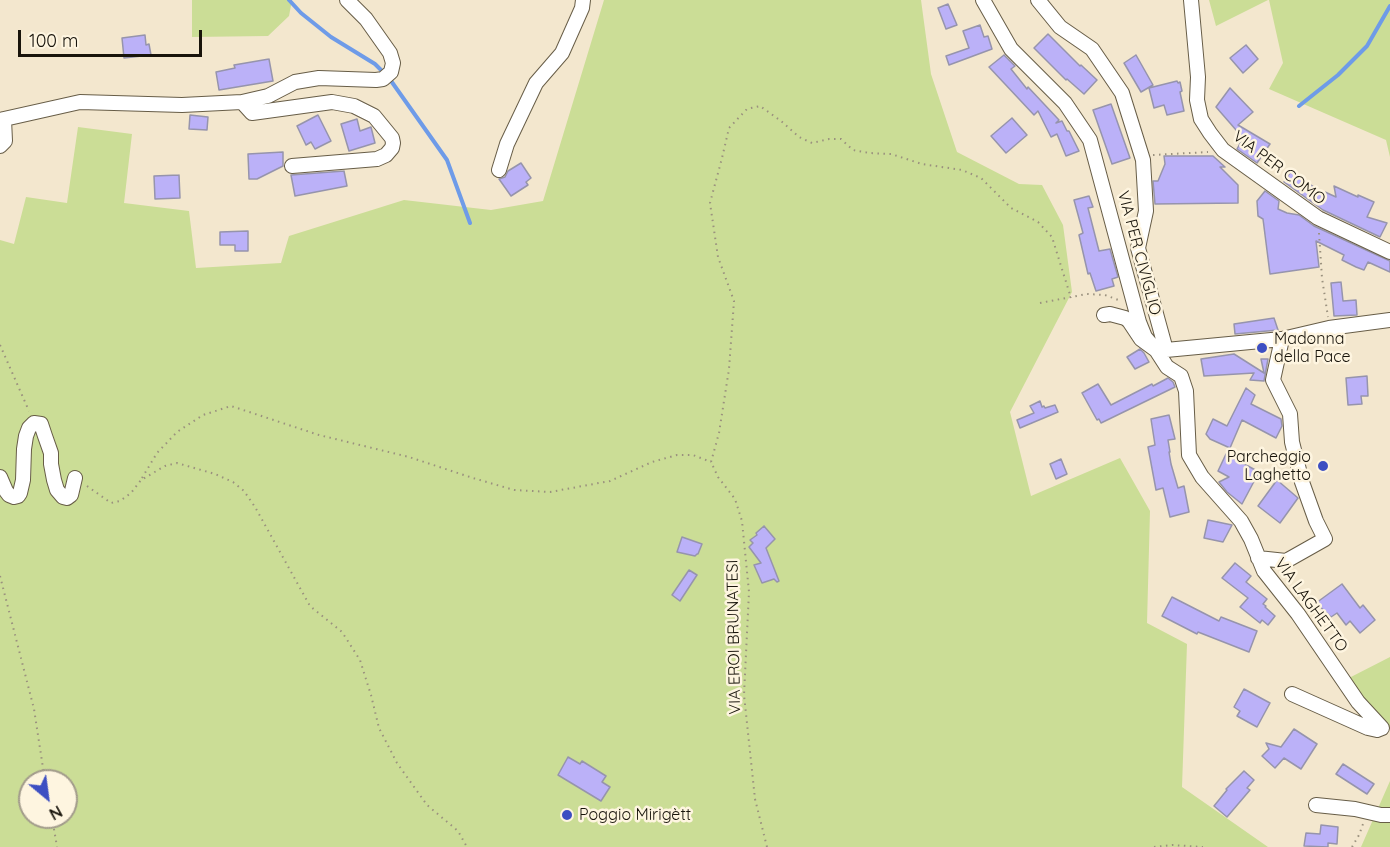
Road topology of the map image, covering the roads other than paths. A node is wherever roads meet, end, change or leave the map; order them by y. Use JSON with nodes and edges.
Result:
{"nodes":[{"id":1,"x":346,"y":0,"type":"edge"},
{"id":2,"x":583,"y":0,"type":"edge"},
{"id":3,"x":983,"y":0,"type":"edge"},
{"id":4,"x":1038,"y":0,"type":"edge"},
{"id":5,"x":1191,"y":0,"type":"edge"},
{"id":6,"x":242,"y":102,"type":"junction"},
{"id":7,"x":2,"y":120,"type":"edge"},
{"id":8,"x":0,"y":146,"type":"edge"},
{"id":9,"x":292,"y":166,"type":"dead end"},
{"id":10,"x":500,"y":170,"type":"dead end"},
{"id":11,"x":1390,"y":252,"type":"edge"},
{"id":12,"x":1104,"y":315,"type":"dead end"},
{"id":13,"x":1390,"y":320,"type":"edge"},
{"id":14,"x":1282,"y":339,"type":"junction"},
{"id":15,"x":1161,"y":350,"type":"junction"},
{"id":16,"x":0,"y":477,"type":"edge"},
{"id":17,"x":75,"y":478,"type":"road end"},
{"id":18,"x":1258,"y":558,"type":"junction"},
{"id":19,"x":1292,"y":694,"type":"dead end"},
{"id":20,"x":1386,"y":732,"type":"edge"},
{"id":21,"x":1316,"y":804,"type":"dead end"},
{"id":22,"x":1390,"y":814,"type":"edge"}],
"edges":[{"from":1,"to":6,"type":"street"},
{"from":2,"to":10,"type":"street"},
{"from":3,"to":15,"type":"street","name":"VIA PER CIVIGLIO"},
{"from":4,"to":15,"type":"street"},
{"from":5,"to":11,"type":"street","name":"VIA PER COMO"},
{"from":6,"to":7,"type":"street"},
{"from":6,"to":9,"type":"street"},
{"from":7,"to":8,"type":"street"},
{"from":12,"to":15,"type":"street"},
{"from":13,"to":14,"type":"street"},
{"from":14,"to":15,"type":"street"},
{"from":14,"to":18,"type":"street"},
{"from":15,"to":18,"type":"street","name":"VIA LAGHETTO"},
{"from":16,"to":17,"type":"street"},
{"from":18,"to":20,"type":"street","name":"VIA LAGHETTO"},
{"from":19,"to":20,"type":"street","name":"VIA LAGHETTO"},
{"from":21,"to":22,"type":"street"}]}
